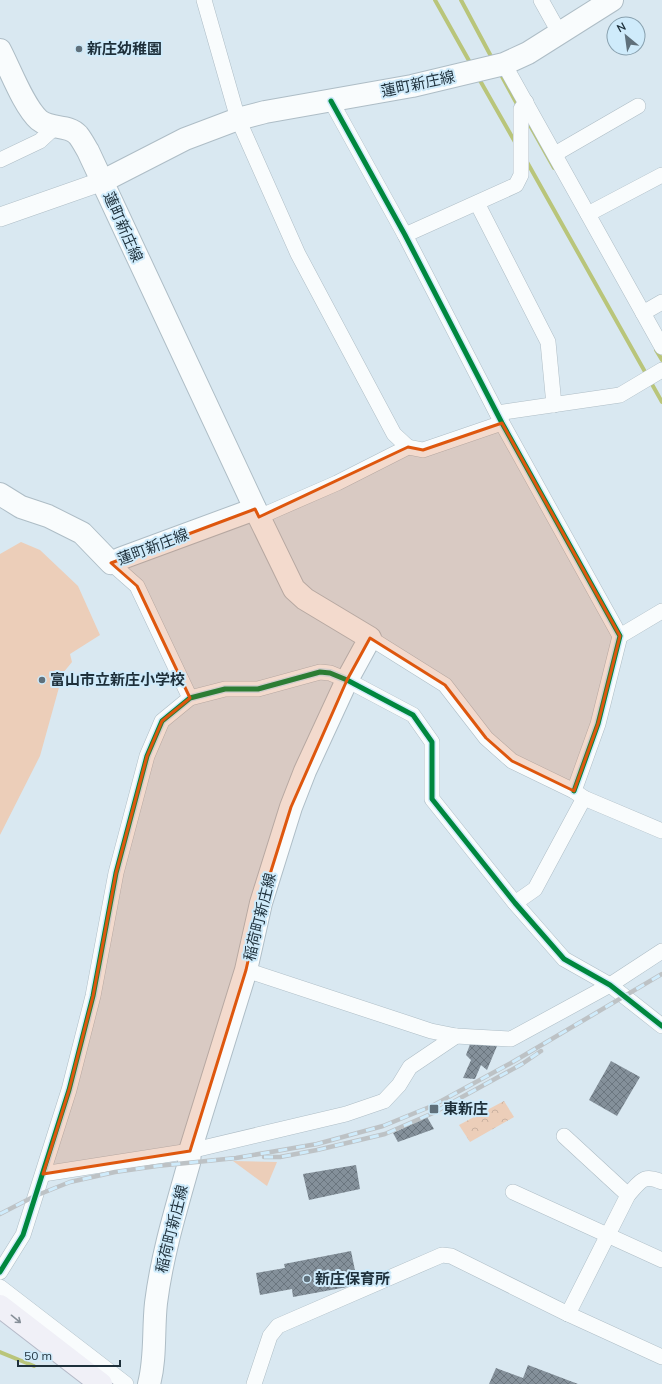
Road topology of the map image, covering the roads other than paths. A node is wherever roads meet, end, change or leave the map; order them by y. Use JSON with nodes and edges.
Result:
{"nodes":[{"id":1,"x":204,"y":0,"type":"edge"},
{"id":2,"x":541,"y":0,"type":"edge"},
{"id":3,"x":612,"y":0,"type":"edge"},
{"id":4,"x":560,"y":34,"type":"junction"},
{"id":5,"x":0,"y":50,"type":"edge"},
{"id":6,"x":501,"y":64,"type":"junction"},
{"id":7,"x":331,"y":101,"type":"junction"},
{"id":8,"x":526,"y":102,"type":"junction"},
{"id":9,"x":638,"y":106,"type":"dead end"},
{"id":10,"x":238,"y":118,"type":"junction"},
{"id":11,"x":55,"y":127,"type":"junction"},
{"id":12,"x":555,"y":154,"type":"junction"},
{"id":13,"x":0,"y":160,"type":"edge"},
{"id":14,"x":662,"y":175,"type":"edge"},
{"id":15,"x":102,"y":181,"type":"junction"},
{"id":16,"x":477,"y":203,"type":"junction"},
{"id":17,"x":588,"y":214,"type":"junction"},
{"id":18,"x":0,"y":217,"type":"edge"},
{"id":19,"x":405,"y":235,"type":"junction"},
{"id":20,"x":662,"y":302,"type":"edge"},
{"id":21,"x":643,"y":313,"type":"junction"},
{"id":22,"x":662,"y":347,"type":"edge"},
{"id":23,"x":662,"y":370,"type":"edge"},
{"id":24,"x":554,"y":405,"type":"junction"},
{"id":25,"x":500,"y":418,"type":"junction"},
{"id":26,"x":408,"y":447,"type":"junction"},
{"id":27,"x":0,"y":494,"type":"edge"},
{"id":28,"x":257,"y":513,"type":"junction"},
{"id":29,"x":111,"y":563,"type":"junction"},
{"id":30,"x":662,"y":611,"type":"edge"},
{"id":31,"x":620,"y":636,"type":"junction"},
{"id":32,"x":370,"y":638,"type":"junction"},
{"id":33,"x":347,"y":680,"type":"junction"},
{"id":34,"x":190,"y":698,"type":"junction"},
{"id":35,"x":578,"y":794,"type":"junction"},
{"id":36,"x":662,"y":831,"type":"edge"},
{"id":37,"x":515,"y":902,"type":"junction"},
{"id":38,"x":662,"y":951,"type":"edge"},
{"id":39,"x":246,"y":970,"type":"junction"},
{"id":40,"x":610,"y":985,"type":"junction"},
{"id":41,"x":662,"y":1026,"type":"edge"},
{"id":42,"x":456,"y":1036,"type":"junction"},
{"id":43,"x":564,"y":1136,"type":"dead end"},
{"id":44,"x":190,"y":1151,"type":"junction"},
{"id":45,"x":43,"y":1174,"type":"junction"},
{"id":46,"x":662,"y":1182,"type":"edge"},
{"id":47,"x":513,"y":1192,"type":"dead end"},
{"id":48,"x":628,"y":1195,"type":"junction"},
{"id":49,"x":607,"y":1236,"type":"junction"},
{"id":50,"x":662,"y":1260,"type":"edge"},
{"id":51,"x":0,"y":1272,"type":"edge"},
{"id":52,"x":0,"y":1287,"type":"edge"},
{"id":53,"x":0,"y":1306,"type":"edge"},
{"id":54,"x":568,"y":1314,"type":"junction"},
{"id":55,"x":0,"y":1325,"type":"edge"},
{"id":56,"x":29,"y":1338,"type":"junction"},
{"id":57,"x":662,"y":1357,"type":"edge"},
{"id":58,"x":78,"y":1384,"type":"edge"},
{"id":59,"x":101,"y":1384,"type":"edge"},
{"id":60,"x":126,"y":1384,"type":"edge"},
{"id":61,"x":149,"y":1384,"type":"edge"},
{"id":62,"x":254,"y":1384,"type":"edge"}],
"edges":[{"from":1,"to":10,"type":"street"},
{"from":2,"to":4,"type":"street"},
{"from":3,"to":4,"type":"main road","name":"蓮町新庄線"},
{"from":4,"to":6,"type":"main road","name":"蓮町新庄線"},
{"from":5,"to":11,"type":"main road"},
{"from":6,"to":7,"type":"main road","name":"蓮町新庄線"},
{"from":6,"to":8,"type":"street"},
{"from":7,"to":10,"type":"main road","name":"蓮町新庄線"},
{"from":7,"to":19,"type":"street"},
{"from":8,"to":12,"type":"street"},
{"from":8,"to":16,"type":"street"},
{"from":9,"to":12,"type":"street"},
{"from":10,"to":15,"type":"main road","name":"蓮町新庄線"},
{"from":10,"to":26,"type":"street"},
{"from":11,"to":13,"type":"street"},
{"from":11,"to":15,"type":"main road"},
{"from":12,"to":17,"type":"street"},
{"from":14,"to":17,"type":"street"},
{"from":15,"to":18,"type":"street"},
{"from":15,"to":28,"type":"main road","name":"蓮町新庄線"},
{"from":16,"to":19,"type":"street"},
{"from":16,"to":24,"type":"street"},
{"from":17,"to":21,"type":"street"},
{"from":19,"to":25,"type":"street"},
{"from":20,"to":21,"type":"street"},
{"from":21,"to":22,"type":"street"},
{"from":23,"to":24,"type":"street"},
{"from":24,"to":25,"type":"street"},
{"from":25,"to":26,"type":"street"},
{"from":25,"to":31,"type":"street"},
{"from":26,"to":28,"type":"street"},
{"from":27,"to":29,"type":"main road","name":"蓮町新庄線"},
{"from":28,"to":29,"type":"main road","name":"蓮町新庄線"},
{"from":28,"to":32,"type":"main road"},
{"from":29,"to":34,"type":"street"},
{"from":30,"to":31,"type":"street"},
{"from":31,"to":35,"type":"street"},
{"from":32,"to":33,"type":"main road","name":"稲荷町新庄線"},
{"from":32,"to":35,"type":"street"},
{"from":33,"to":34,"type":"street"},
{"from":33,"to":37,"type":"street"},
{"from":33,"to":39,"type":"main road","name":"稲荷町新庄線"},
{"from":34,"to":45,"type":"street"},
{"from":35,"to":36,"type":"street"},
{"from":35,"to":37,"type":"street"},
{"from":37,"to":40,"type":"street"},
{"from":38,"to":40,"type":"street"},
{"from":39,"to":42,"type":"street"},
{"from":39,"to":44,"type":"main road","name":"稲荷町新庄線"},
{"from":40,"to":41,"type":"street"},
{"from":40,"to":42,"type":"street"},
{"from":42,"to":44,"type":"street"},
{"from":43,"to":48,"type":"street"},
{"from":44,"to":45,"type":"street"},
{"from":44,"to":61,"type":"main road","name":"稲荷町新庄線"},
{"from":45,"to":51,"type":"street"},
{"from":46,"to":48,"type":"street"},
{"from":47,"to":49,"type":"street"},
{"from":48,"to":49,"type":"street"},
{"from":49,"to":50,"type":"street"},
{"from":49,"to":54,"type":"street"},
{"from":52,"to":60,"type":"street"},
{"from":53,"to":56,"type":"main road","one_way":true},
{"from":54,"to":57,"type":"street"},
{"from":54,"to":62,"type":"street"},
{"from":55,"to":56,"type":"main road"},
{"from":56,"to":58,"type":"main road"},
{"from":56,"to":59,"type":"main road"}]}
